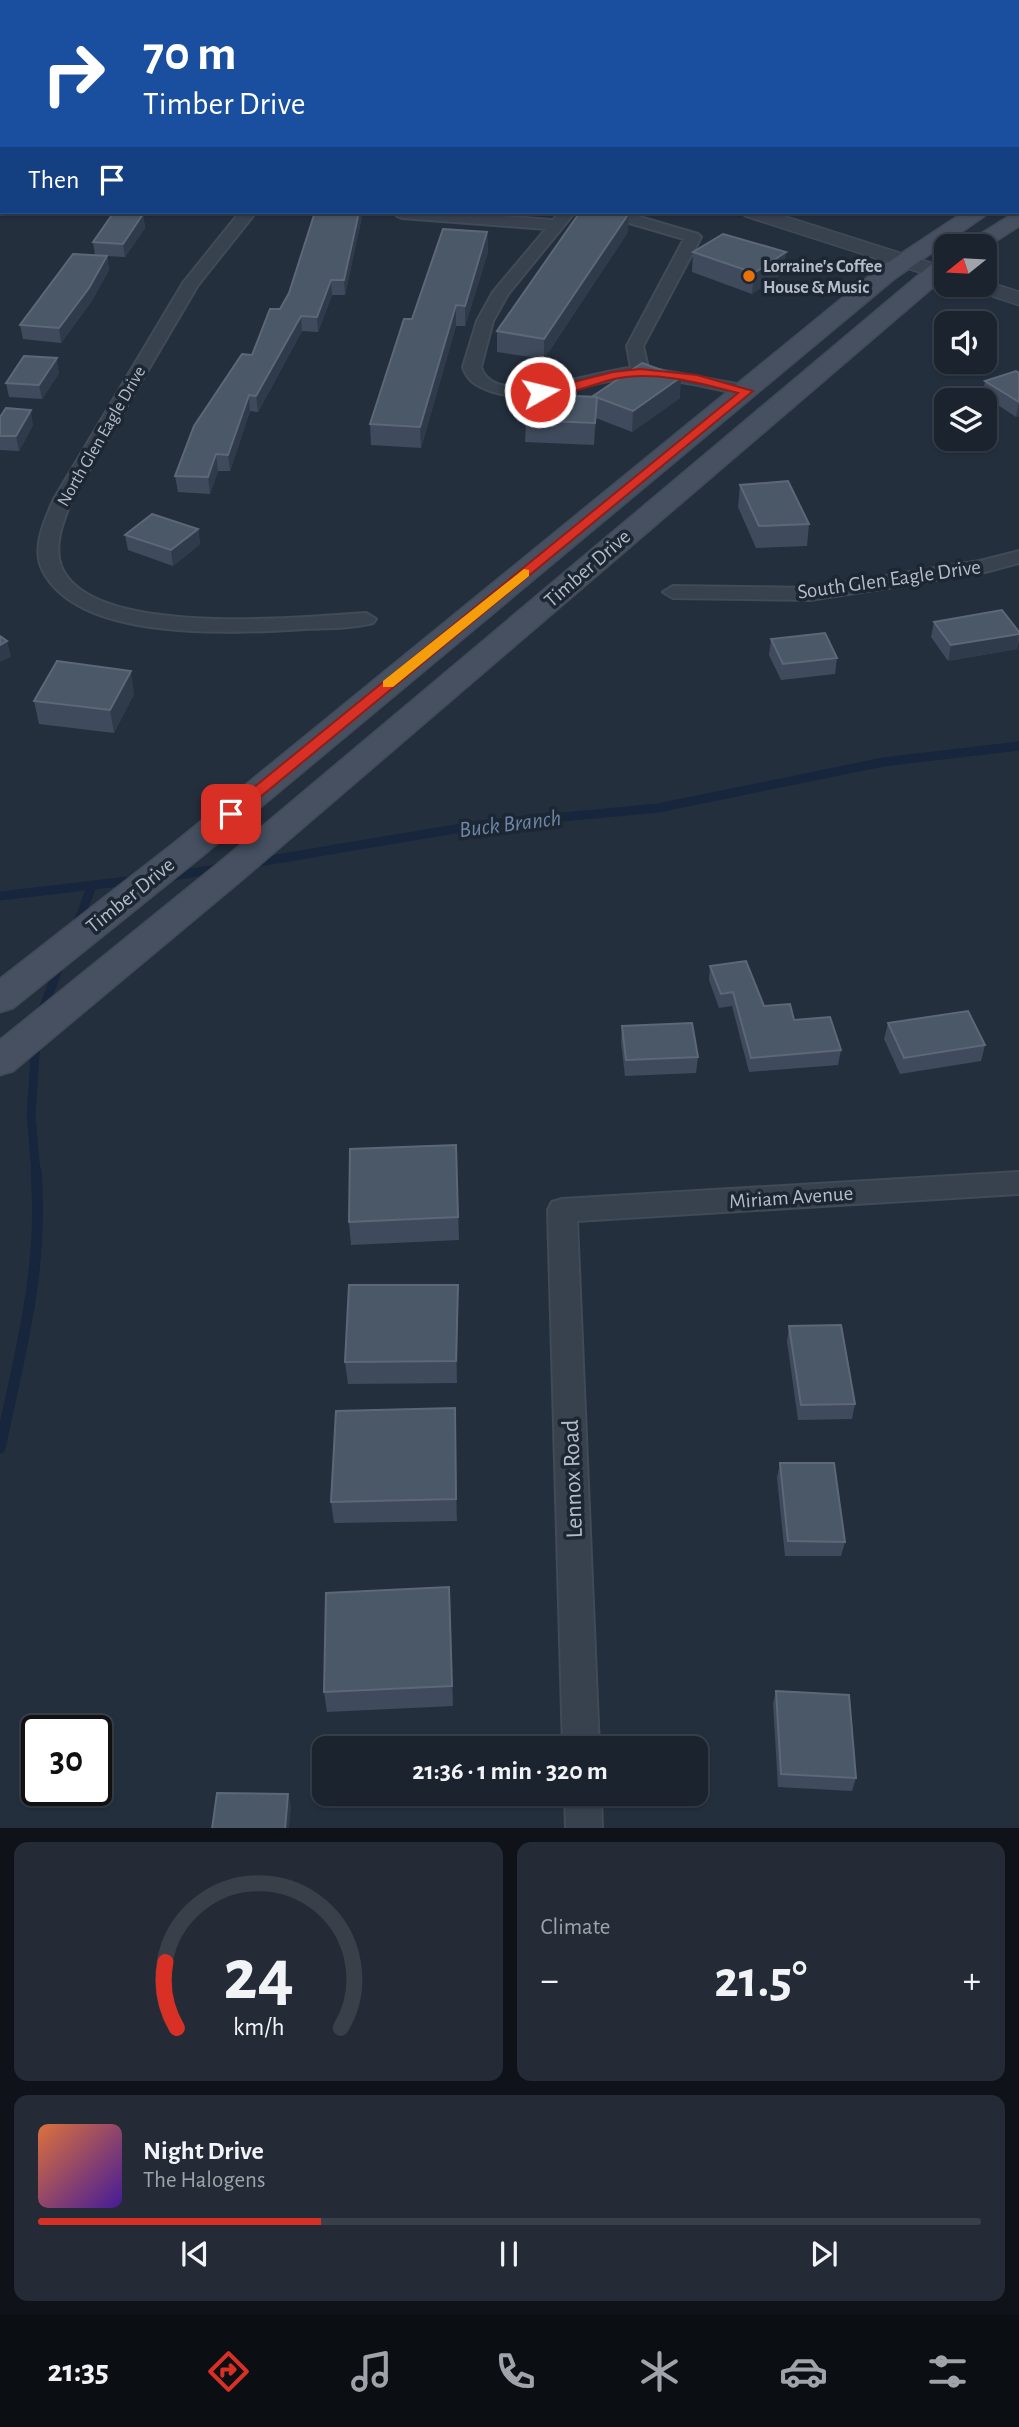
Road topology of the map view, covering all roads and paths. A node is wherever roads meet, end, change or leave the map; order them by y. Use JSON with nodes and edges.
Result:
{"nodes":[{"id":1,"x":246,"y":214,"type":"edge"},
{"id":2,"x":434,"y":214,"type":"edge"},
{"id":3,"x":614,"y":214,"type":"edge"},
{"id":4,"x":758,"y":214,"type":"edge"},
{"id":5,"x":976,"y":214,"type":"edge"},
{"id":6,"x":1019,"y":217,"type":"edge"},
{"id":7,"x":563,"y":218,"type":"edge"},
{"id":8,"x":992,"y":234,"type":"edge"},
{"id":9,"x":904,"y":260,"type":"junction"},
{"id":10,"x":934,"y":268,"type":"edge"},
{"id":11,"x":934,"y":278,"type":"edge"},
{"id":12,"x":998,"y":292,"type":"edge"},
{"id":13,"x":1019,"y":299,"type":"edge"},
{"id":14,"x":640,"y":372,"type":"junction"},
{"id":15,"x":747,"y":391,"type":"junction"},
{"id":16,"x":1019,"y":557,"type":"edge"},
{"id":17,"x":673,"y":592,"type":"dead end"},
{"id":18,"x":366,"y":619,"type":"dead end"},
{"id":19,"x":0,"y":999,"type":"edge"},
{"id":20,"x":0,"y":1061,"type":"edge"},
{"id":21,"x":1019,"y":1183,"type":"edge"},
{"id":22,"x":562,"y":1210,"type":"joint"},
{"id":23,"x":581,"y":1736,"type":"edge"},
{"id":24,"x":583,"y":1806,"type":"edge"},
{"id":25,"x":584,"y":1828,"type":"edge"}],
"edges":[{"from":1,"to":18,"type":"street","name":"North Glen Eagle Drive"},
{"from":2,"to":7,"type":"street"},
{"from":3,"to":14,"type":"street"},
{"from":4,"to":9,"type":"street"},
{"from":5,"to":9,"type":"main road","name":"Timber Drive"},
{"from":6,"to":8,"type":"main road"},
{"from":7,"to":14,"type":"street"},
{"from":9,"to":10,"type":"street"},
{"from":9,"to":15,"type":"main road","name":"Timber Drive"},
{"from":11,"to":20,"type":"main road","name":"Timber Drive"},
{"from":12,"to":13,"type":"street"},
{"from":14,"to":15,"type":"street"},
{"from":15,"to":19,"type":"main road","name":"Timber Drive"},
{"from":16,"to":17,"type":"street","name":"South Glen Eagle Drive"},
{"from":21,"to":22,"type":"street","name":"Miriam Avenue"},
{"from":22,"to":23,"type":"street","name":"Lennox Road"},
{"from":24,"to":25,"type":"street"}]}
